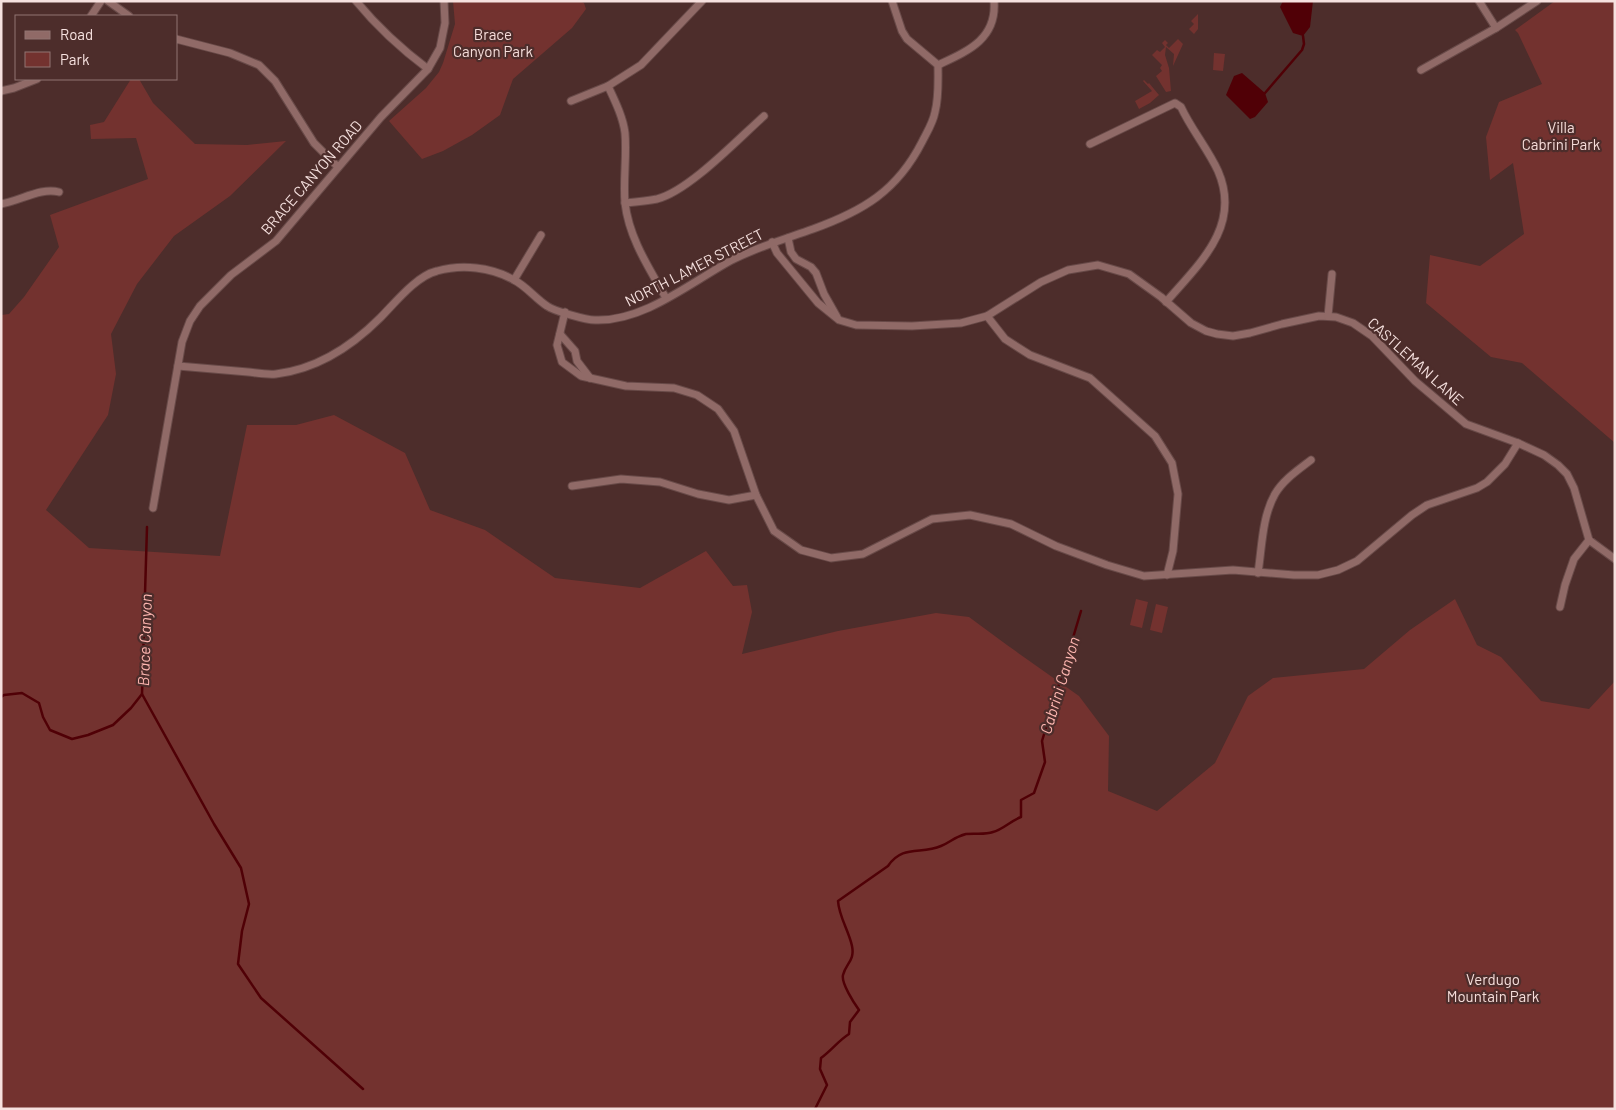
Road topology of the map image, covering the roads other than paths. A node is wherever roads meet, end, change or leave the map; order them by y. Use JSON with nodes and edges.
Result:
{"nodes":[{"id":1,"x":101,"y":1,"type":"edge"},
{"id":2,"x":108,"y":1,"type":"edge"},
{"id":3,"x":356,"y":1,"type":"edge"},
{"id":4,"x":444,"y":1,"type":"edge"},
{"id":5,"x":702,"y":1,"type":"edge"},
{"id":6,"x":892,"y":1,"type":"edge"},
{"id":7,"x":994,"y":1,"type":"edge"},
{"id":8,"x":1479,"y":1,"type":"edge"},
{"id":9,"x":1537,"y":1,"type":"edge"},
{"id":10,"x":92,"y":15,"type":"edge"},
{"id":11,"x":128,"y":15,"type":"edge"},
{"id":12,"x":1496,"y":28,"type":"junction"},
{"id":13,"x":178,"y":40,"type":"edge"},
{"id":14,"x":938,"y":65,"type":"junction"},
{"id":15,"x":428,"y":69,"type":"junction"},
{"id":16,"x":1421,"y":70,"type":"dead end"},
{"id":17,"x":34,"y":80,"type":"edge"},
{"id":18,"x":608,"y":86,"type":"junction"},
{"id":19,"x":1,"y":91,"type":"edge"},
{"id":20,"x":571,"y":101,"type":"dead end"},
{"id":21,"x":764,"y":116,"type":"dead end"},
{"id":22,"x":1090,"y":144,"type":"dead end"},
{"id":23,"x":338,"y":167,"type":"junction"},
{"id":24,"x":59,"y":192,"type":"dead end"},
{"id":25,"x":625,"y":203,"type":"junction"},
{"id":26,"x":1,"y":204,"type":"edge"},
{"id":27,"x":541,"y":235,"type":"dead end"},
{"id":28,"x":788,"y":238,"type":"junction"},
{"id":29,"x":772,"y":242,"type":"junction"},
{"id":30,"x":1332,"y":274,"type":"dead end"},
{"id":31,"x":514,"y":280,"type":"junction"},
{"id":32,"x":666,"y":298,"type":"junction"},
{"id":33,"x":1166,"y":302,"type":"junction"},
{"id":34,"x":565,"y":312,"type":"junction"},
{"id":35,"x":987,"y":316,"type":"junction"},
{"id":36,"x":1328,"y":316,"type":"junction"},
{"id":37,"x":839,"y":320,"type":"junction"},
{"id":38,"x":560,"y":334,"type":"junction"},
{"id":39,"x":178,"y":366,"type":"junction"},
{"id":40,"x":590,"y":378,"type":"junction"},
{"id":41,"x":1518,"y":443,"type":"junction"},
{"id":42,"x":1311,"y":460,"type":"dead end"},
{"id":43,"x":572,"y":486,"type":"dead end"},
{"id":44,"x":756,"y":495,"type":"junction"},
{"id":45,"x":153,"y":508,"type":"dead end"},
{"id":46,"x":1590,"y":540,"type":"junction"},
{"id":47,"x":1615,"y":559,"type":"edge"},
{"id":48,"x":1258,"y":573,"type":"junction"},
{"id":49,"x":1167,"y":575,"type":"junction"},
{"id":50,"x":1560,"y":607,"type":"dead end"}],
"edges":[{"from":1,"to":10,"type":"street"},
{"from":2,"to":11,"type":"street"},
{"from":3,"to":15,"type":"street"},
{"from":4,"to":15,"type":"street","name":"BRACE CANYON ROAD"},
{"from":5,"to":18,"type":"street"},
{"from":6,"to":14,"type":"street"},
{"from":7,"to":14,"type":"street"},
{"from":8,"to":12,"type":"street"},
{"from":9,"to":12,"type":"street"},
{"from":12,"to":16,"type":"street"},
{"from":13,"to":23,"type":"street"},
{"from":14,"to":28,"type":"street","name":"NORTH LAMER STREET"},
{"from":15,"to":23,"type":"street","name":"BRACE CANYON ROAD"},
{"from":17,"to":19,"type":"street"},
{"from":18,"to":20,"type":"street"},
{"from":18,"to":25,"type":"street"},
{"from":21,"to":25,"type":"street"},
{"from":22,"to":33,"type":"street"},
{"from":23,"to":39,"type":"street","name":"BRACE CANYON ROAD"},
{"from":24,"to":26,"type":"street"},
{"from":25,"to":32,"type":"street"},
{"from":27,"to":31,"type":"street"},
{"from":28,"to":29,"type":"street","name":"NORTH LAMER STREET"},
{"from":28,"to":37,"type":"street"},
{"from":29,"to":32,"type":"street","name":"NORTH LAMER STREET"},
{"from":29,"to":37,"type":"street","name":"CASTLEMAN LANE"},
{"from":30,"to":36,"type":"street"},
{"from":31,"to":34,"type":"street","name":"NORTH LAMER STREET"},
{"from":31,"to":39,"type":"street","name":"NORTH LAMER STREET"},
{"from":32,"to":34,"type":"street","name":"NORTH LAMER STREET"},
{"from":33,"to":35,"type":"street","name":"CASTLEMAN LANE"},
{"from":33,"to":36,"type":"street","name":"CASTLEMAN LANE"},
{"from":34,"to":38,"type":"street"},
{"from":35,"to":37,"type":"street","name":"CASTLEMAN LANE"},
{"from":35,"to":49,"type":"street"},
{"from":36,"to":41,"type":"street","name":"CASTLEMAN LANE"},
{"from":38,"to":40,"type":"street"},
{"from":38,"to":40,"type":"street"},
{"from":39,"to":45,"type":"street","name":"BRACE CANYON ROAD"},
{"from":40,"to":44,"type":"street"},
{"from":41,"to":46,"type":"street","name":"CASTLEMAN LANE"},
{"from":41,"to":48,"type":"street"},
{"from":42,"to":48,"type":"street"},
{"from":43,"to":44,"type":"street"},
{"from":44,"to":49,"type":"street"},
{"from":46,"to":47,"type":"street"},
{"from":46,"to":50,"type":"street"},
{"from":48,"to":49,"type":"street"}]}
